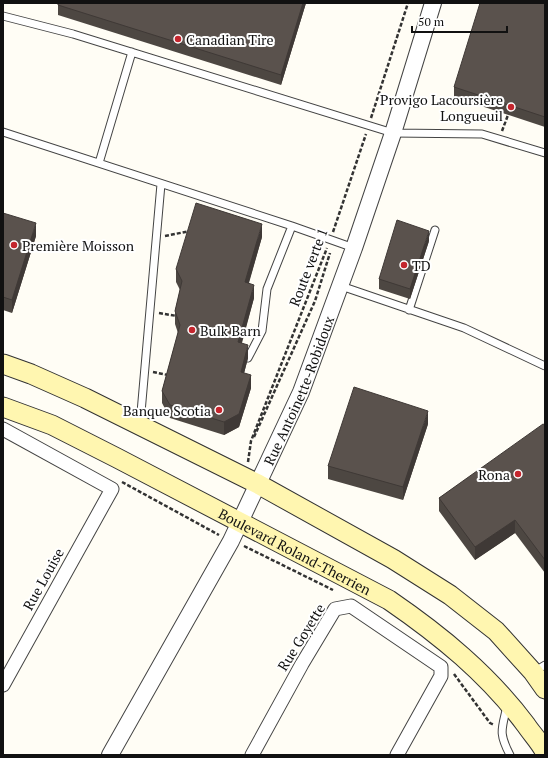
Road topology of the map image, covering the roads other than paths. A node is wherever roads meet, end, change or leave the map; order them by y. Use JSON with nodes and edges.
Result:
{"nodes":[{"id":1,"x":432,"y":3,"type":"edge"},
{"id":2,"x":3,"y":16,"type":"edge"},
{"id":3,"x":132,"y":52,"type":"junction"},
{"id":4,"x":3,"y":132,"type":"edge"},
{"id":5,"x":393,"y":134,"type":"junction"},
{"id":6,"x":545,"y":153,"type":"edge"},
{"id":7,"x":99,"y":163,"type":"junction"},
{"id":8,"x":162,"y":184,"type":"junction"},
{"id":9,"x":292,"y":226,"type":"junction"},
{"id":10,"x":435,"y":230,"type":"dead end"},
{"id":11,"x":354,"y":248,"type":"junction"},
{"id":12,"x":341,"y":286,"type":"junction"},
{"id":13,"x":409,"y":310,"type":"junction"},
{"id":14,"x":248,"y":358,"type":"edge"},
{"id":15,"x":3,"y":364,"type":"edge"},
{"id":16,"x":545,"y":366,"type":"edge"},
{"id":17,"x":3,"y":406,"type":"edge"},
{"id":18,"x":140,"y":426,"type":"junction"},
{"id":19,"x":4,"y":430,"type":"edge"},
{"id":20,"x":252,"y":481,"type":"junction"},
{"id":21,"x":234,"y":518,"type":"junction"},
{"id":22,"x":539,"y":669,"type":"edge"},
{"id":23,"x":3,"y":685,"type":"edge"},
{"id":24,"x":545,"y":689,"type":"edge"},
{"id":25,"x":508,"y":702,"type":"junction"},
{"id":26,"x":545,"y":752,"type":"edge"},
{"id":27,"x":110,"y":755,"type":"edge"},
{"id":28,"x":252,"y":755,"type":"edge"},
{"id":29,"x":397,"y":755,"type":"edge"},
{"id":30,"x":510,"y":755,"type":"edge"}],
"edges":[{"from":1,"to":5,"type":"street","name":"Rue Antoinette-Robidoux"},
{"from":2,"to":3,"type":"lane"},
{"from":3,"to":5,"type":"lane"},
{"from":3,"to":7,"type":"lane"},
{"from":4,"to":7,"type":"lane"},
{"from":5,"to":6,"type":"lane"},
{"from":5,"to":11,"type":"street","name":"Rue Antoinette-Robidoux"},
{"from":7,"to":8,"type":"lane"},
{"from":8,"to":9,"type":"lane"},
{"from":8,"to":18,"type":"lane"},
{"from":9,"to":11,"type":"lane"},
{"from":9,"to":14,"type":"lane"},
{"from":10,"to":13,"type":"lane"},
{"from":11,"to":12,"type":"street","name":"Rue Antoinette-Robidoux"},
{"from":12,"to":13,"type":"lane"},
{"from":12,"to":20,"type":"street","name":"Rue Antoinette-Robidoux"},
{"from":13,"to":16,"type":"lane"},
{"from":15,"to":18,"type":"main road"},
{"from":17,"to":21,"type":"main road","name":"Boulevard Roland-Therrien"},
{"from":18,"to":20,"type":"main road"},
{"from":19,"to":23,"type":"street","name":"Rue Louise"},
{"from":20,"to":21,"type":"street","name":"Rue Antoinette-Robidoux"},
{"from":20,"to":22,"type":"main road"},
{"from":21,"to":25,"type":"main road","name":"Boulevard Roland-Therrien"},
{"from":21,"to":27,"type":"street","name":"Rue Antoinette-Robidoux"},
{"from":22,"to":24,"type":"main road"},
{"from":25,"to":26,"type":"main road","name":"Boulevard Roland-Therrien"},
{"from":25,"to":30,"type":"lane"},
{"from":28,"to":29,"type":"street","name":"Rue Goyette"}]}
